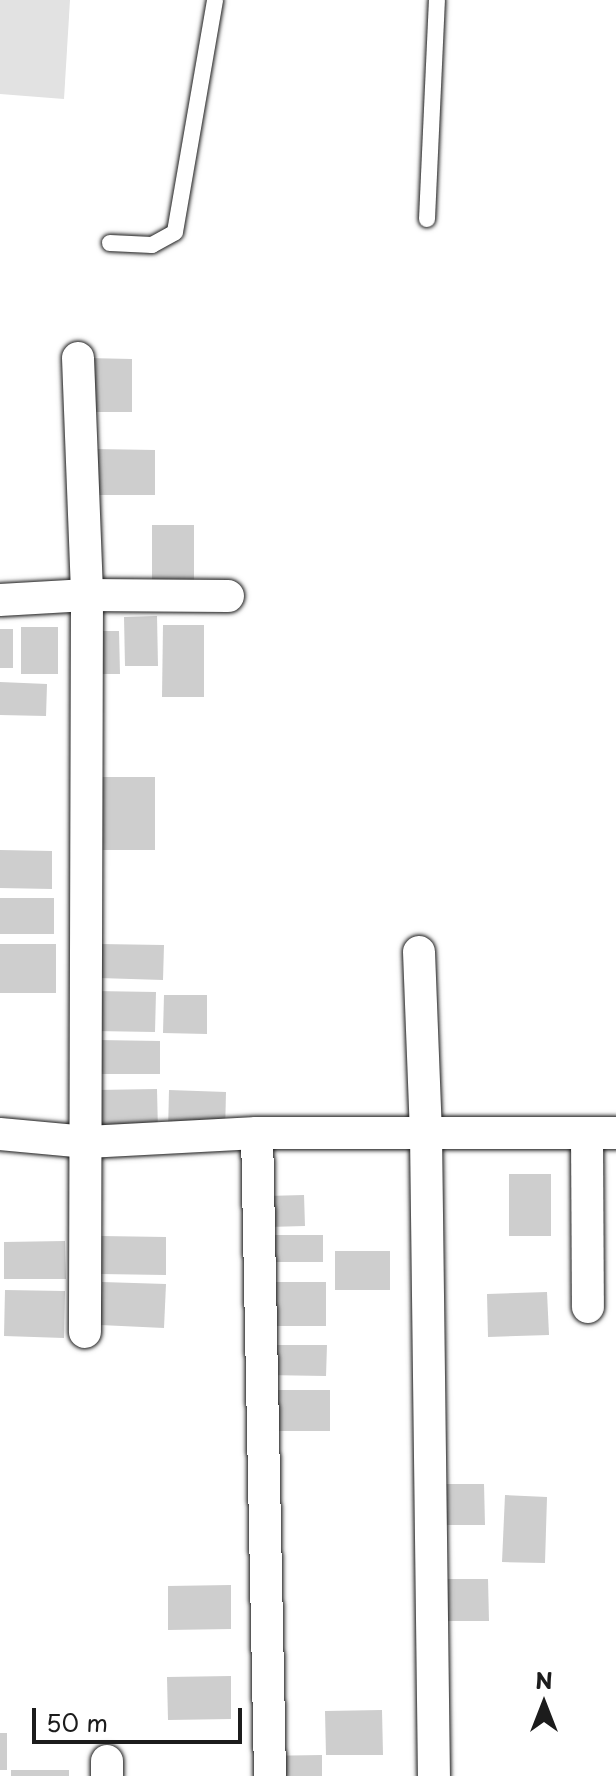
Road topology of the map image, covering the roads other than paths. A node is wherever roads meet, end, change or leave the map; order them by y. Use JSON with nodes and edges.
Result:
{"nodes":[{"id":1,"x":215,"y":0,"type":"edge"},
{"id":2,"x":437,"y":0,"type":"edge"},
{"id":3,"x":427,"y":219,"type":"dead end"},
{"id":4,"x":110,"y":243,"type":"dead end"},
{"id":5,"x":78,"y":358,"type":"dead end"},
{"id":6,"x":87,"y":595,"type":"junction"},
{"id":7,"x":228,"y":596,"type":"dead end"},
{"id":8,"x":0,"y":600,"type":"edge"},
{"id":9,"x":419,"y":952,"type":"dead end"},
{"id":10,"x":257,"y":1133,"type":"junction"},
{"id":11,"x":602,"y":1133,"type":"edge"},
{"id":12,"x":0,"y":1134,"type":"edge"},
{"id":13,"x":426,"y":1134,"type":"junction"},
{"id":14,"x":87,"y":1142,"type":"junction"},
{"id":15,"x":588,"y":1307,"type":"dead end"},
{"id":16,"x":85,"y":1332,"type":"dead end"},
{"id":17,"x":270,"y":1776,"type":"edge"},
{"id":18,"x":434,"y":1776,"type":"edge"}],
"edges":[{"from":1,"to":4,"type":"lane"},
{"from":2,"to":3,"type":"lane"},
{"from":5,"to":6,"type":"street"},
{"from":6,"to":7,"type":"street"},
{"from":6,"to":8,"type":"street"},
{"from":6,"to":14,"type":"street"},
{"from":9,"to":13,"type":"street"},
{"from":10,"to":13,"type":"street"},
{"from":10,"to":14,"type":"street"},
{"from":10,"to":17,"type":"street"},
{"from":11,"to":13,"type":"street"},
{"from":11,"to":15,"type":"street"},
{"from":12,"to":14,"type":"street"},
{"from":13,"to":18,"type":"street"},
{"from":14,"to":16,"type":"street"}]}
